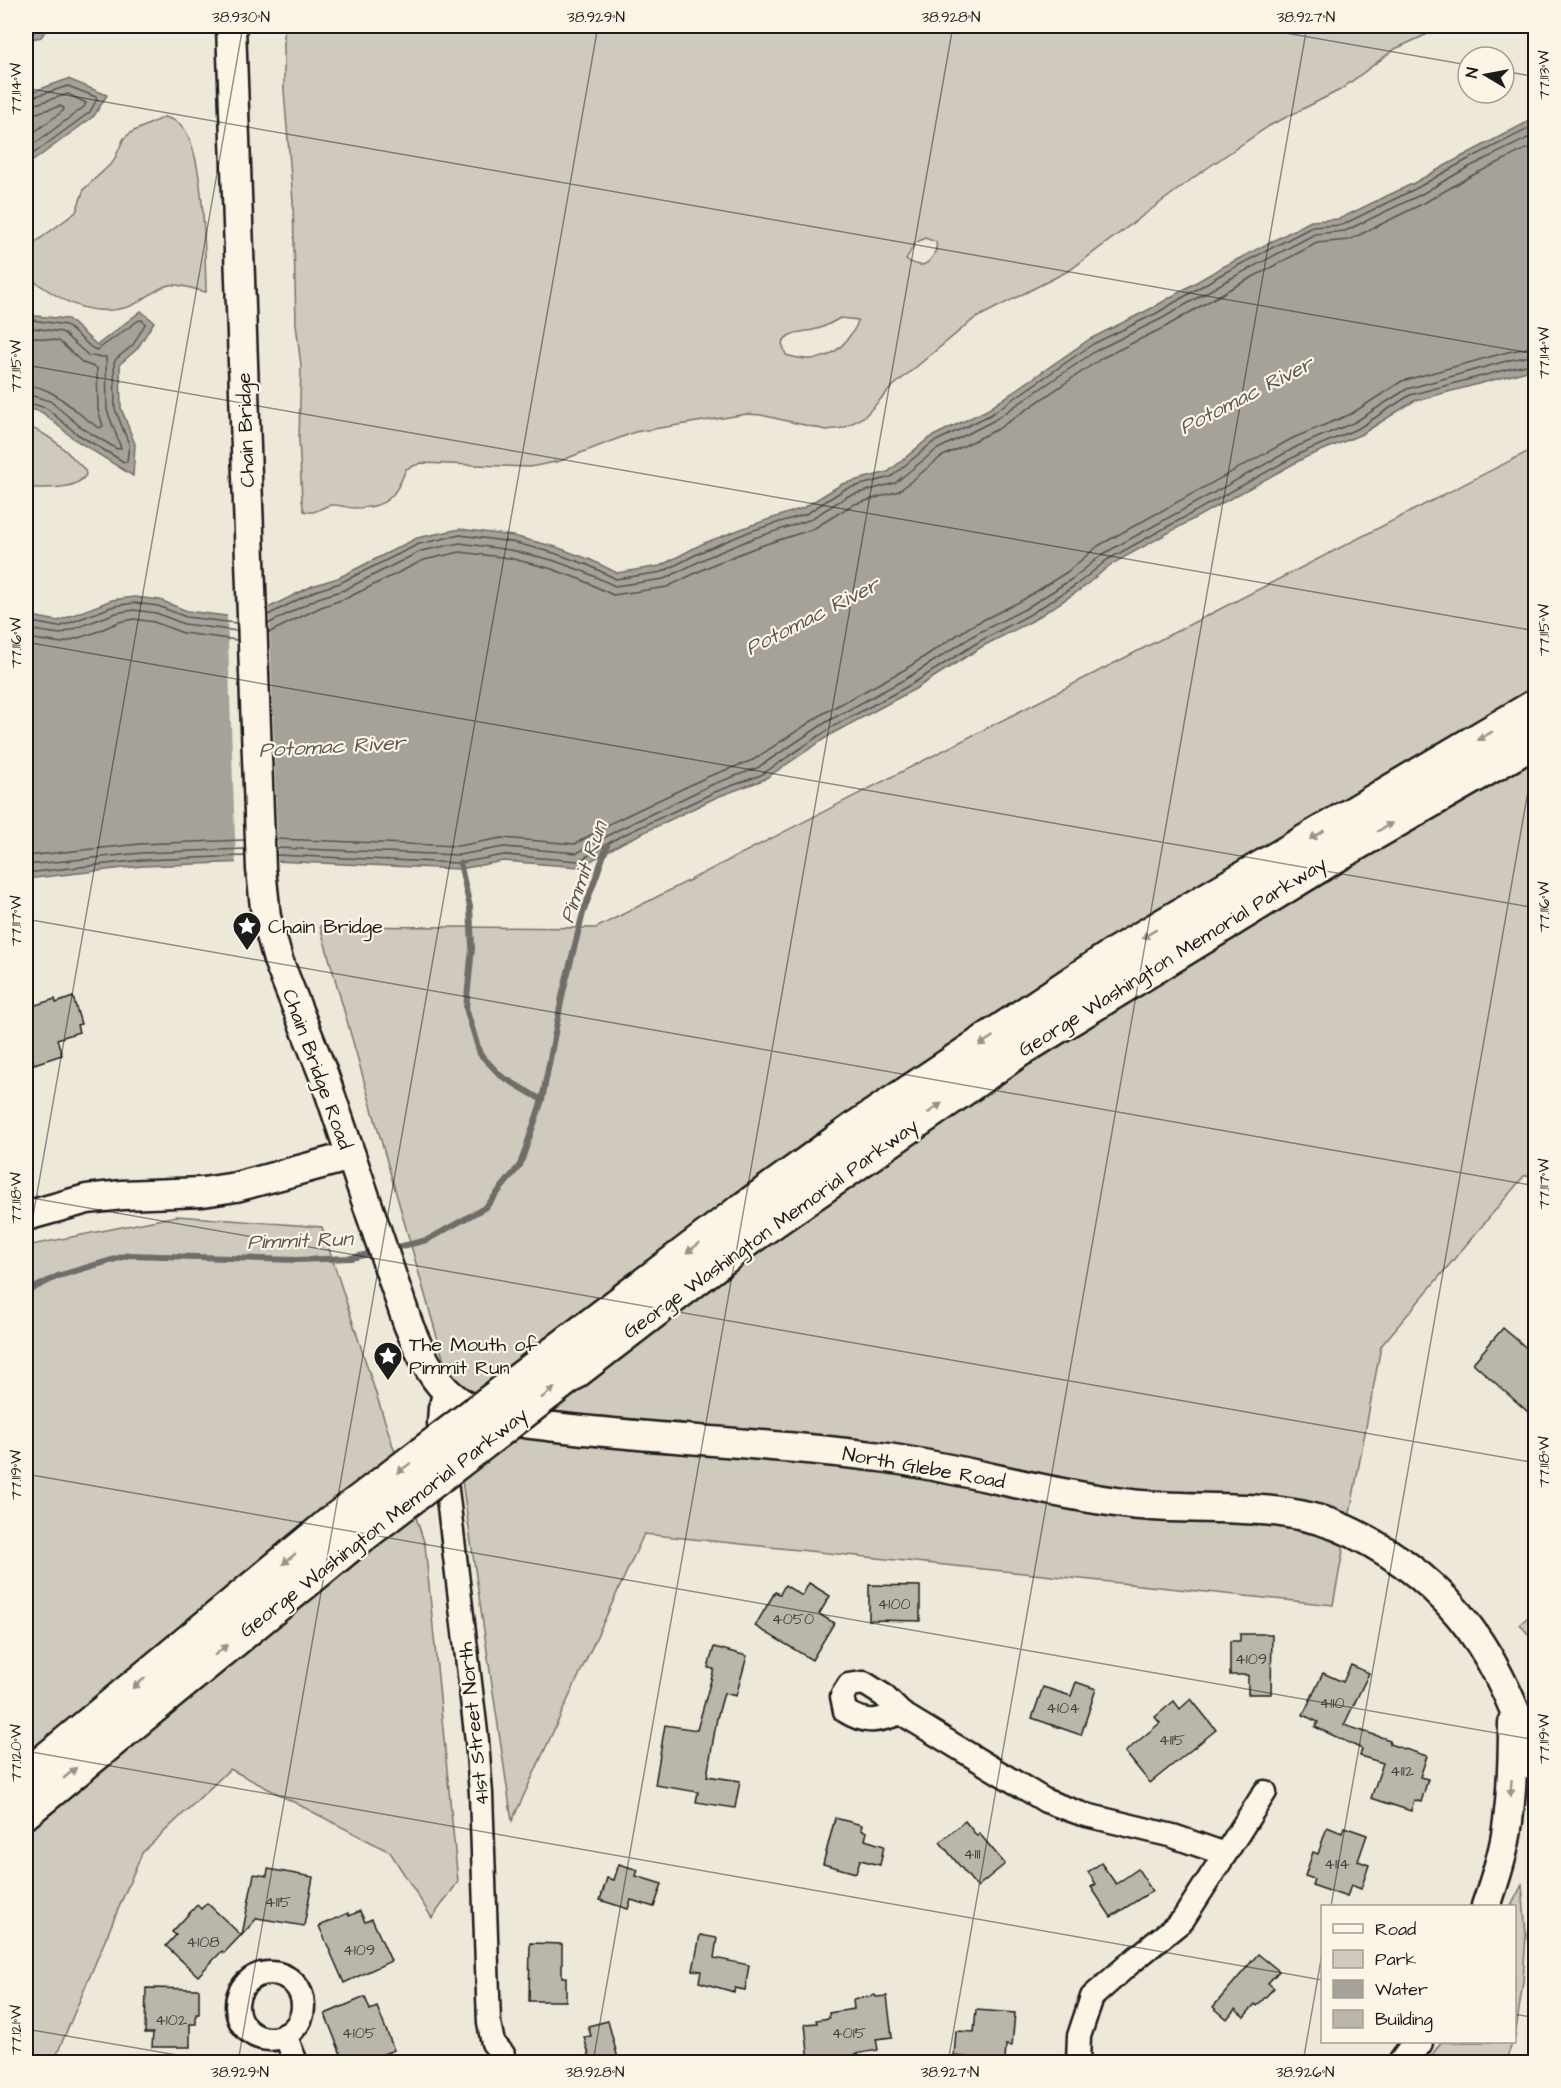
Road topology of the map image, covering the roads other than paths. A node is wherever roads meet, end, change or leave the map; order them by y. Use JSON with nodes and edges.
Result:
{"nodes":[{"id":1,"x":231,"y":26,"type":"edge"},
{"id":2,"x":1536,"y":706,"type":"edge"},
{"id":3,"x":1536,"y":740,"type":"edge"},
{"id":4,"x":261,"y":857,"type":"joint"},
{"id":5,"x":351,"y":1156,"type":"junction"},
{"id":6,"x":26,"y":1216,"type":"edge"},
{"id":7,"x":745,"y":1225,"type":"junction"},
{"id":8,"x":445,"y":1392,"type":"junction"},
{"id":9,"x":343,"y":1533,"type":"junction"},
{"id":10,"x":1514,"y":1709,"type":"junction"},
{"id":11,"x":901,"y":1713,"type":"dead end"},
{"id":12,"x":1536,"y":1768,"type":"edge"},
{"id":13,"x":26,"y":1777,"type":"edge"},
{"id":14,"x":1265,"y":1792,"type":"dead end"},
{"id":15,"x":26,"y":1811,"type":"edge"},
{"id":16,"x":1225,"y":1854,"type":"junction"},
{"id":17,"x":1486,"y":1905,"type":"edge"},
{"id":18,"x":285,"y":2036,"type":"dead end"},
{"id":19,"x":1417,"y":2043,"type":"edge"},
{"id":20,"x":502,"y":2054,"type":"dead end"},
{"id":21,"x":297,"y":2062,"type":"edge"},
{"id":22,"x":1078,"y":2062,"type":"edge"},
{"id":23,"x":1403,"y":2062,"type":"edge"}],
"edges":[{"from":1,"to":4,"type":"main road","name":"Chain Bridge"},
{"from":2,"to":7,"type":"highway","name":"George Washington Memorial Parkway","one_way":true},
{"from":7,"to":3,"type":"highway","name":"George Washington Memorial Parkway","one_way":true},
{"from":4,"to":5,"type":"main road","name":"Chain Bridge Road"},
{"from":5,"to":6,"type":"main road","name":"Chain Bridge Road"},
{"from":5,"to":8,"type":"main road","name":"North Glebe Road"},
{"from":7,"to":9,"type":"highway","name":"George Washington Memorial Parkway","bridge":true},
{"from":8,"to":10,"type":"main road","name":"North Glebe Road"},
{"from":8,"to":20,"type":"street","name":"41st Street North"},
{"from":9,"to":13,"type":"highway","name":"George Washington Memorial Parkway","one_way":true},
{"from":15,"to":9,"type":"highway","name":"George Washington Memorial Parkway","one_way":true},
{"from":10,"to":12,"type":"main road","name":"North Glebe Road"},
{"from":10,"to":17,"type":"main road","one_way":true},
{"from":11,"to":16,"type":"street"},
{"from":14,"to":16,"type":"street"},
{"from":16,"to":22,"type":"street"},
{"from":18,"to":21,"type":"street"},
{"from":19,"to":23,"type":"main road"}]}
